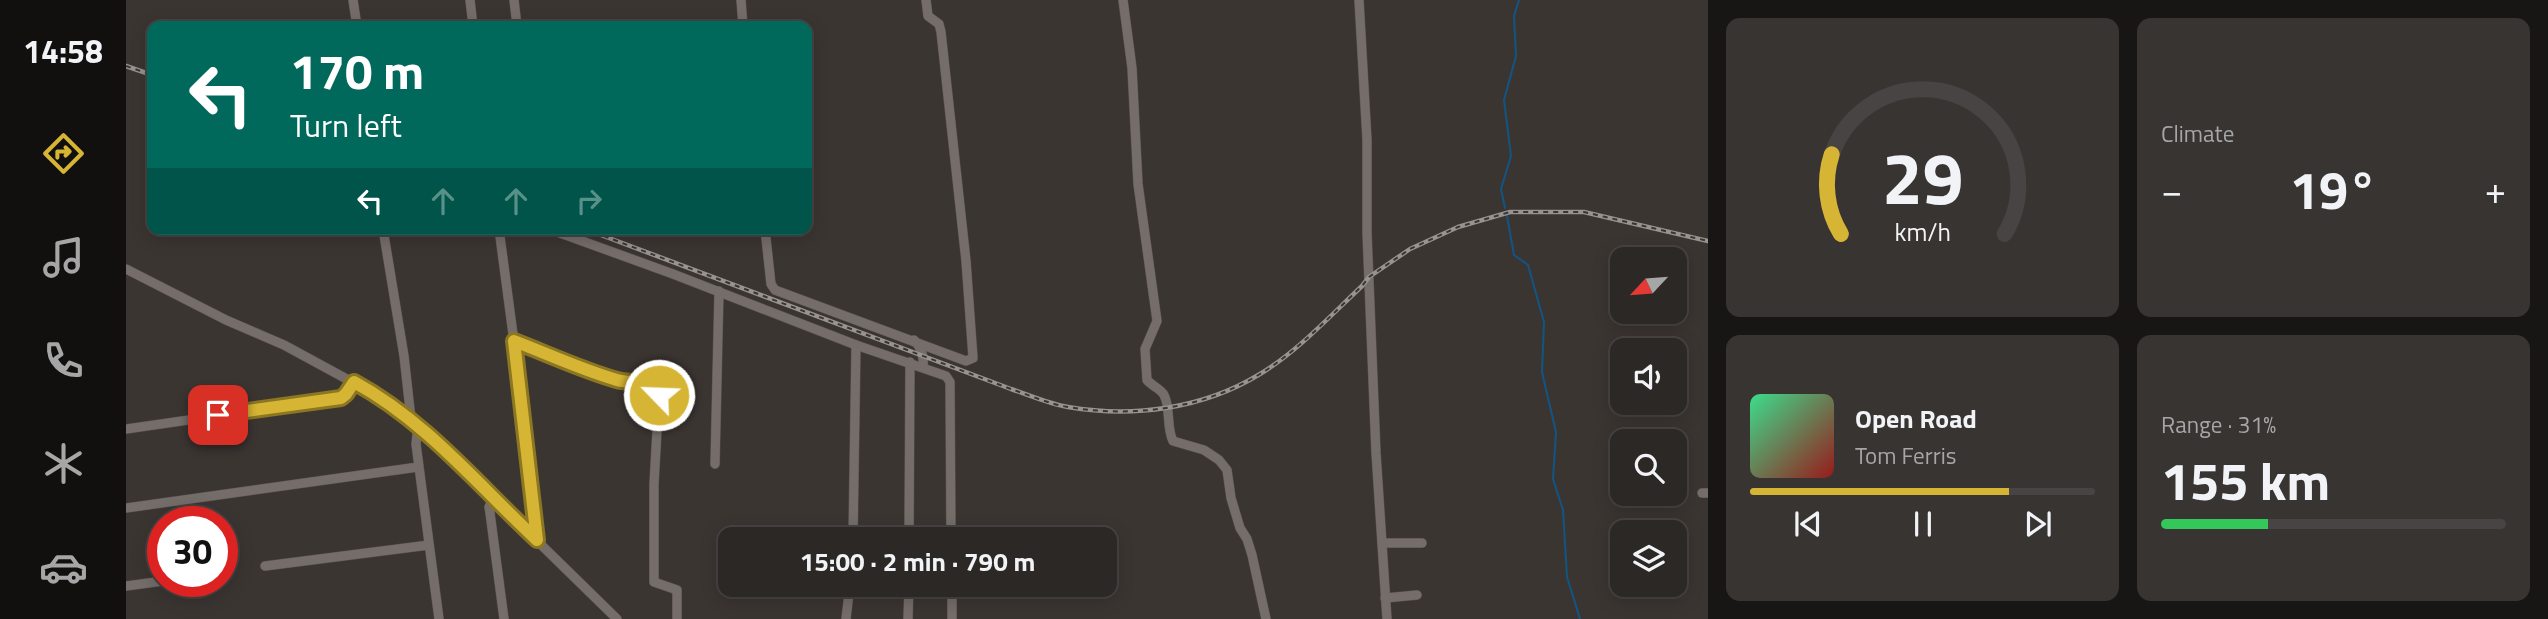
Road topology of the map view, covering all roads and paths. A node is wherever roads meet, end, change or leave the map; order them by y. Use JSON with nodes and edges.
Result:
{"nodes":[{"id":1,"x":353,"y":0,"type":"edge"},
{"id":2,"x":470,"y":0,"type":"edge"},
{"id":3,"x":514,"y":0,"type":"edge"},
{"id":4,"x":740,"y":0,"type":"edge"},
{"id":5,"x":926,"y":0,"type":"edge"},
{"id":6,"x":1359,"y":0,"type":"edge"},
{"id":7,"x":1123,"y":3,"type":"edge"},
{"id":8,"x":355,"y":21,"type":"edge"},
{"id":9,"x":472,"y":21,"type":"edge"},
{"id":10,"x":516,"y":21,"type":"edge"},
{"id":11,"x":742,"y":21,"type":"edge"},
{"id":12,"x":384,"y":235,"type":"edge"},
{"id":13,"x":500,"y":235,"type":"edge"},
{"id":14,"x":568,"y":235,"type":"edge"},
{"id":15,"x":766,"y":235,"type":"edge"},
{"id":16,"x":126,"y":269,"type":"edge"},
{"id":17,"x":719,"y":291,"type":"junction"},
{"id":18,"x":514,"y":341,"type":"junction"},
{"id":19,"x":914,"y":341,"type":"junction"},
{"id":20,"x":856,"y":345,"type":"junction"},
{"id":21,"x":910,"y":362,"type":"junction"},
{"id":22,"x":923,"y":367,"type":"junction"},
{"id":23,"x":354,"y":382,"type":"junction"},
{"id":24,"x":414,"y":422,"type":"junction"},
{"id":25,"x":126,"y":429,"type":"edge"},
{"id":26,"x":715,"y":464,"type":"dead end"},
{"id":27,"x":418,"y":467,"type":"junction"},
{"id":28,"x":494,"y":497,"type":"junction"},
{"id":29,"x":126,"y":508,"type":"edge"},
{"id":30,"x":853,"y":527,"type":"edge"},
{"id":31,"x":909,"y":527,"type":"edge"},
{"id":32,"x":951,"y":527,"type":"edge"},
{"id":33,"x":537,"y":540,"type":"junction"},
{"id":34,"x":1382,"y":543,"type":"junction"},
{"id":35,"x":1422,"y":543,"type":"dead end"},
{"id":36,"x":429,"y":545,"type":"junction"},
{"id":37,"x":265,"y":566,"type":"dead end"},
{"id":38,"x":147,"y":583,"type":"edge"},
{"id":39,"x":126,"y":586,"type":"edge"},
{"id":40,"x":1417,"y":595,"type":"dead end"},
{"id":41,"x":849,"y":597,"type":"edge"},
{"id":42,"x":909,"y":597,"type":"edge"},
{"id":43,"x":952,"y":597,"type":"edge"},
{"id":44,"x":1385,"y":598,"type":"junction"},
{"id":45,"x":439,"y":619,"type":"edge"},
{"id":46,"x":504,"y":619,"type":"edge"},
{"id":47,"x":617,"y":619,"type":"edge"},
{"id":48,"x":677,"y":619,"type":"edge"},
{"id":49,"x":846,"y":619,"type":"edge"},
{"id":50,"x":908,"y":619,"type":"edge"},
{"id":51,"x":952,"y":619,"type":"edge"},
{"id":52,"x":1266,"y":619,"type":"edge"},
{"id":53,"x":1387,"y":619,"type":"edge"}],
"edges":[{"from":1,"to":8,"type":"street"},
{"from":2,"to":9,"type":"street"},
{"from":3,"to":10,"type":"street"},
{"from":4,"to":11,"type":"street"},
{"from":5,"to":19,"type":"street"},
{"from":6,"to":34,"type":"street"},
{"from":7,"to":52,"type":"street"},
{"from":12,"to":24,"type":"street"},
{"from":13,"to":18,"type":"street"},
{"from":14,"to":17,"type":"street"},
{"from":15,"to":19,"type":"street"},
{"from":16,"to":23,"type":"street"},
{"from":17,"to":20,"type":"street"},
{"from":17,"to":26,"type":"street"},
{"from":18,"to":33,"type":"street"},
{"from":18,"to":48,"type":"street"},
{"from":19,"to":22,"type":"street"},
{"from":20,"to":21,"type":"street"},
{"from":20,"to":30,"type":"street"},
{"from":21,"to":22,"type":"street"},
{"from":21,"to":31,"type":"street"},
{"from":22,"to":32,"type":"street"},
{"from":23,"to":24,"type":"street"},
{"from":23,"to":25,"type":"street"},
{"from":24,"to":27,"type":"street"},
{"from":24,"to":28,"type":"street"},
{"from":27,"to":29,"type":"street"},
{"from":27,"to":36,"type":"street"},
{"from":28,"to":33,"type":"street"},
{"from":28,"to":46,"type":"street"},
{"from":33,"to":47,"type":"street"},
{"from":34,"to":35,"type":"street"},
{"from":34,"to":44,"type":"street"},
{"from":36,"to":37,"type":"street"},
{"from":36,"to":45,"type":"street"},
{"from":38,"to":39,"type":"street"},
{"from":40,"to":44,"type":"street"},
{"from":41,"to":49,"type":"street"},
{"from":42,"to":50,"type":"street"},
{"from":43,"to":51,"type":"street"},
{"from":44,"to":53,"type":"street"}]}
